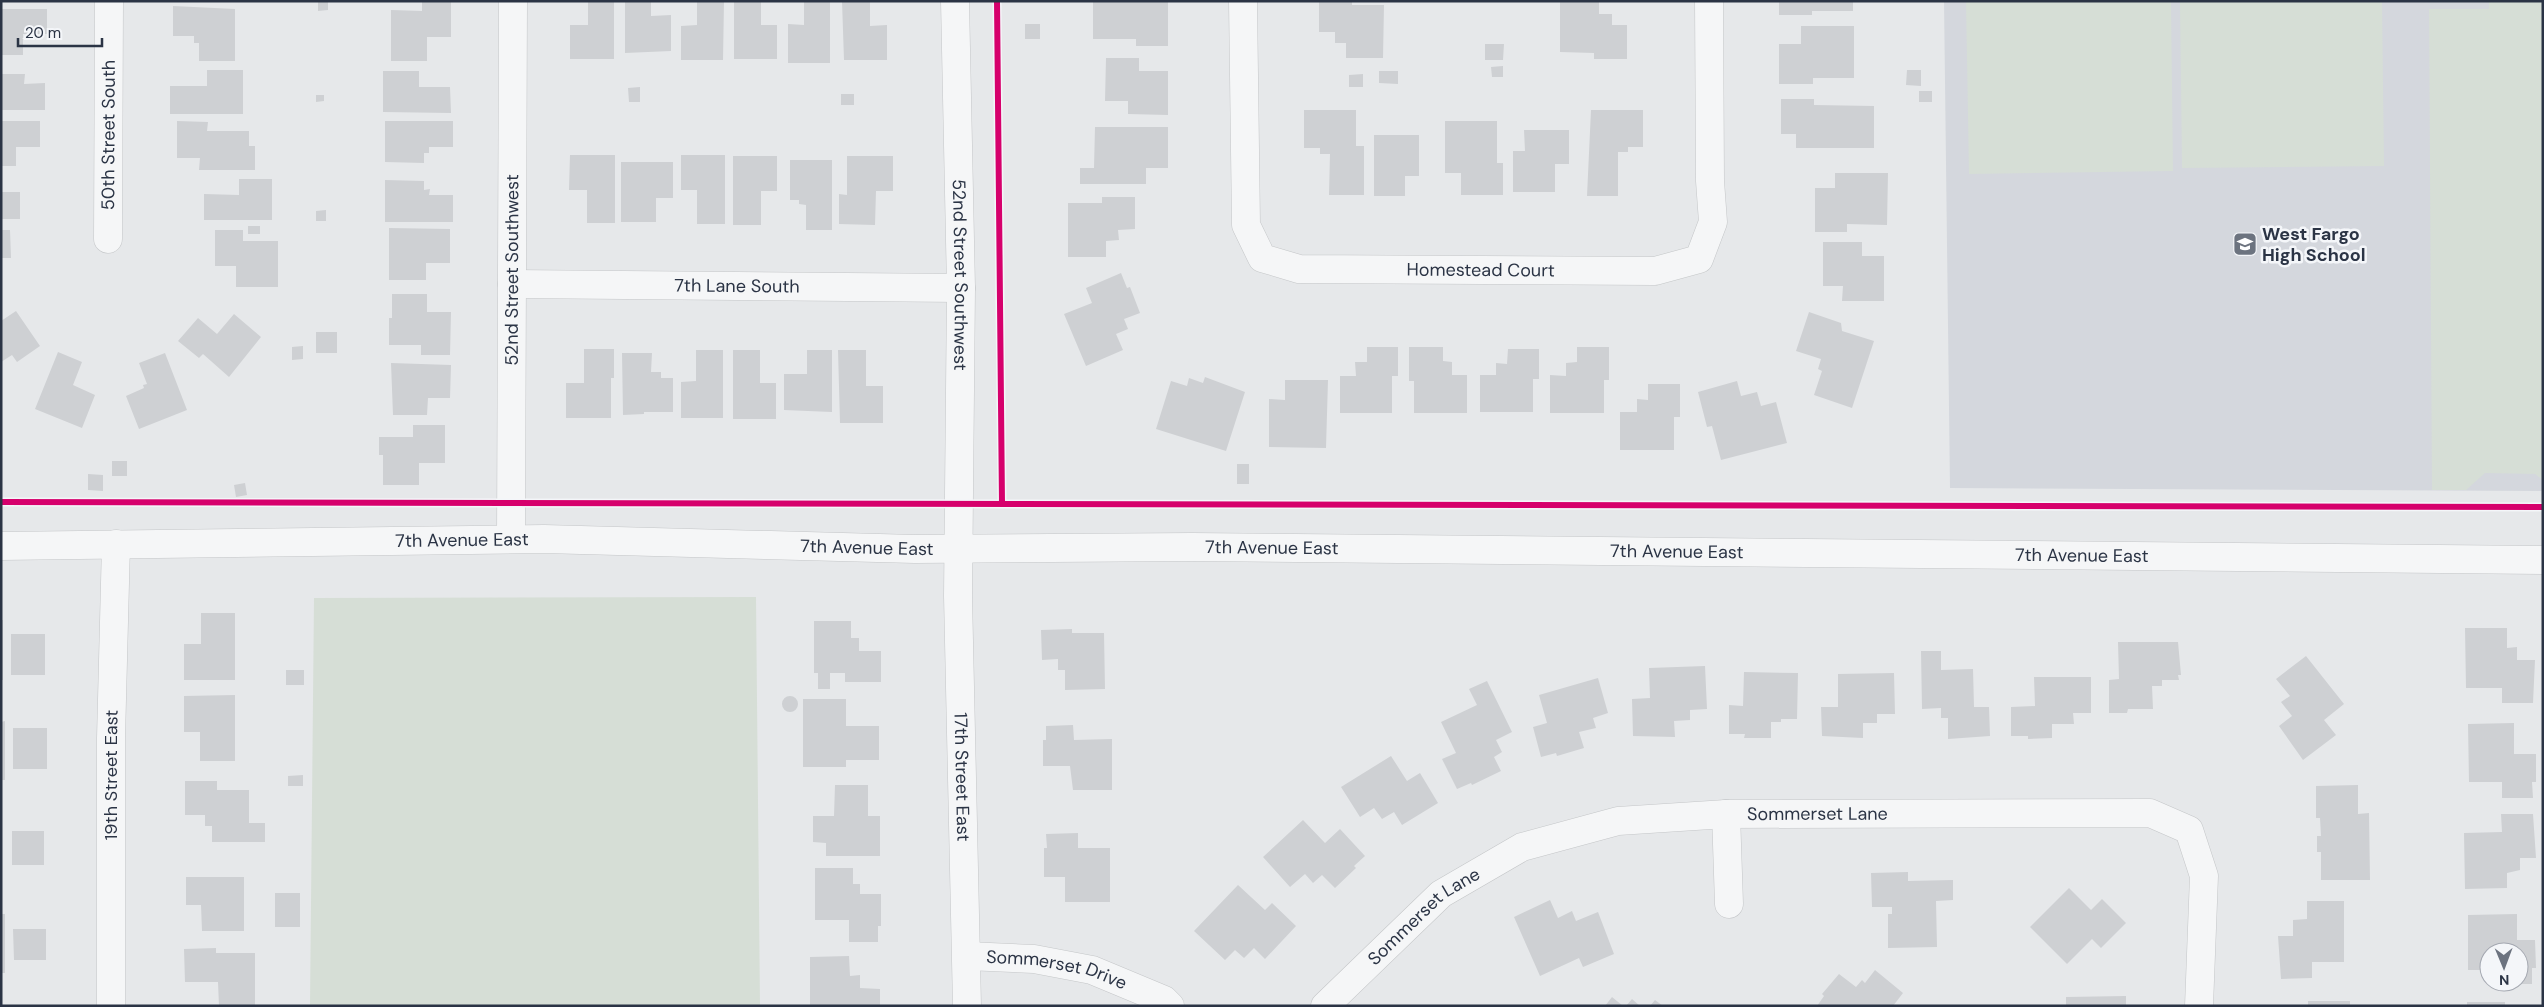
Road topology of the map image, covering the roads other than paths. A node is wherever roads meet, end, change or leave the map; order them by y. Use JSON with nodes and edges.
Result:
{"nodes":[{"id":1,"x":109,"y":1,"type":"edge"},
{"id":2,"x":513,"y":1,"type":"edge"},
{"id":3,"x":955,"y":1,"type":"edge"},
{"id":4,"x":1243,"y":1,"type":"edge"},
{"id":5,"x":1709,"y":1,"type":"edge"},
{"id":6,"x":108,"y":239,"type":"dead end"},
{"id":7,"x":512,"y":284,"type":"junction"},
{"id":8,"x":961,"y":288,"type":"junction"},
{"id":9,"x":511,"y":539,"type":"junction"},
{"id":10,"x":116,"y":544,"type":"junction"},
{"id":11,"x":1,"y":546,"type":"edge"},
{"id":12,"x":958,"y":549,"type":"junction"},
{"id":13,"x":2543,"y":560,"type":"edge"},
{"id":14,"x":1726,"y":814,"type":"junction"},
{"id":15,"x":1729,"y":904,"type":"dead end"},
{"id":16,"x":967,"y":956,"type":"junction"},
{"id":17,"x":111,"y":1006,"type":"edge"},
{"id":18,"x":967,"y":1006,"type":"edge"},
{"id":19,"x":1170,"y":1006,"type":"edge"},
{"id":20,"x":1325,"y":1006,"type":"edge"},
{"id":21,"x":2200,"y":1006,"type":"edge"}],
"edges":[{"from":1,"to":6,"type":"street","name":"50th Street South"},
{"from":2,"to":7,"type":"street","name":"52nd Street Southwest"},
{"from":3,"to":8,"type":"street","name":"52nd Street Southwest"},
{"from":4,"to":5,"type":"street","name":"Homestead Court"},
{"from":7,"to":8,"type":"street","name":"7th Lane South"},
{"from":7,"to":9,"type":"street","name":"52nd Street Southwest"},
{"from":8,"to":12,"type":"street","name":"52nd Street Southwest"},
{"from":9,"to":10,"type":"street","name":"7th Avenue East"},
{"from":9,"to":12,"type":"street","name":"7th Avenue East"},
{"from":10,"to":11,"type":"street","name":"7th Avenue East"},
{"from":10,"to":17,"type":"street","name":"19th Street East"},
{"from":12,"to":13,"type":"street","name":"7th Avenue East"},
{"from":12,"to":16,"type":"street","name":"17th Street East"},
{"from":14,"to":15,"type":"street"},
{"from":14,"to":20,"type":"street","name":"Sommerset Lane"},
{"from":14,"to":21,"type":"street","name":"Sommerset Lane"},
{"from":16,"to":18,"type":"street","name":"17th Street East"},
{"from":16,"to":19,"type":"street","name":"Sommerset Drive"}]}
